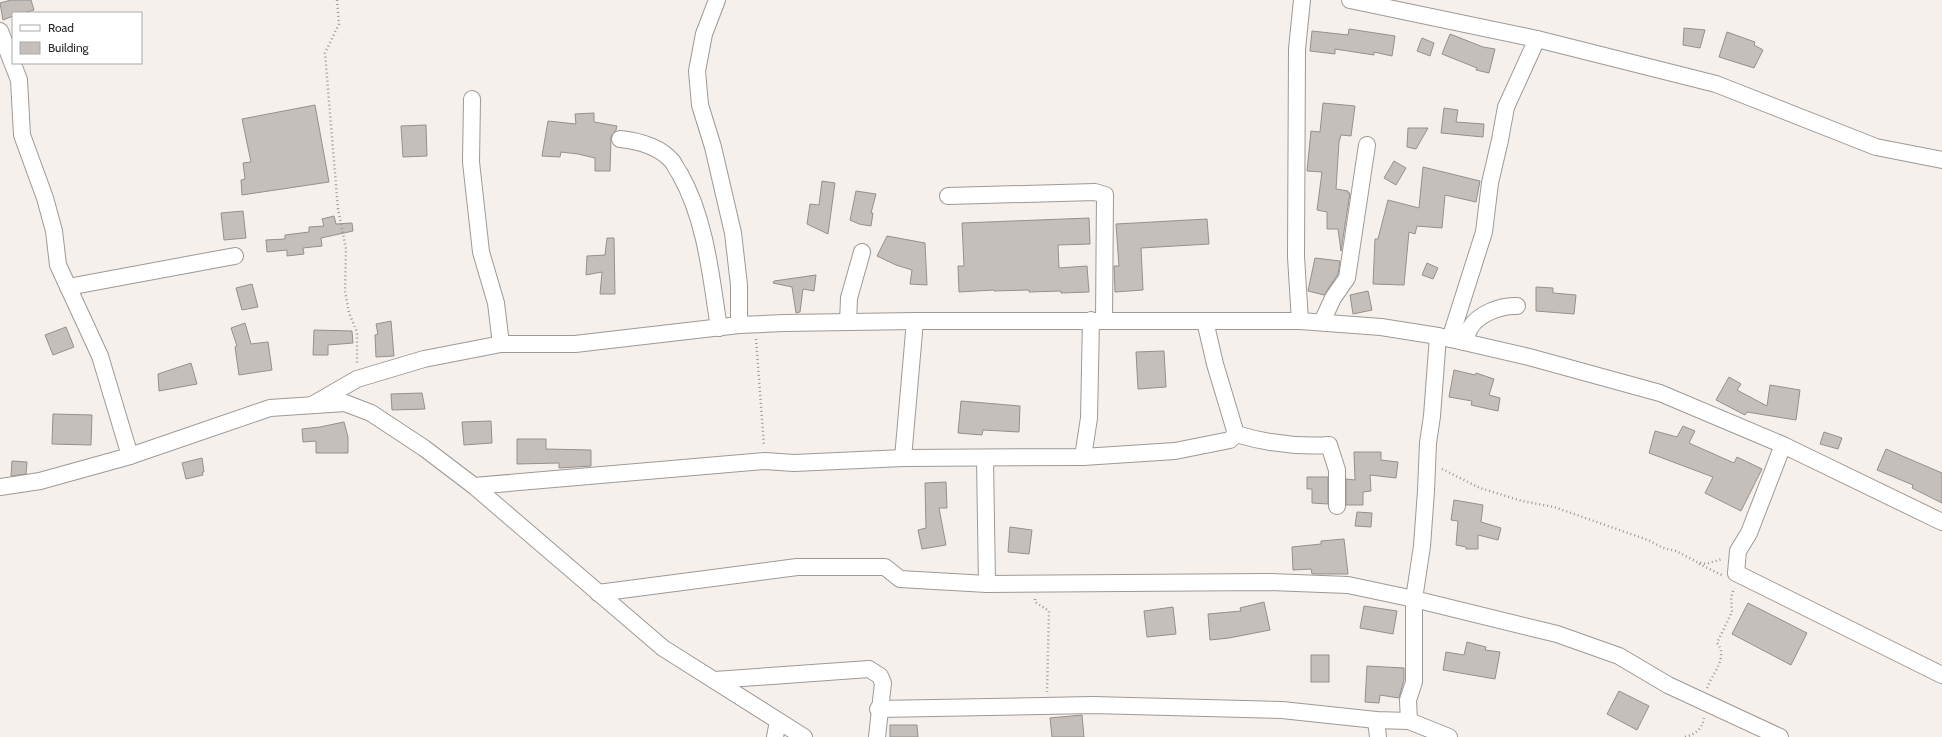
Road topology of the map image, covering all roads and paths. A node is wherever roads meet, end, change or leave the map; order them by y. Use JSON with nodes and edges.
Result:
{"nodes":[{"id":1,"x":337,"y":0,"type":"edge"},
{"id":2,"x":717,"y":0,"type":"edge"},
{"id":3,"x":1302,"y":0,"type":"edge"},
{"id":4,"x":1350,"y":0,"type":"edge"},
{"id":5,"x":0,"y":31,"type":"edge"},
{"id":6,"x":1537,"y":39,"type":"junction"},
{"id":7,"x":12,"y":64,"type":"edge"},
{"id":8,"x":12,"y":64,"type":"edge"},
{"id":9,"x":472,"y":99,"type":"dead end"},
{"id":10,"x":620,"y":139,"type":"dead end"},
{"id":11,"x":1367,"y":145,"type":"dead end"},
{"id":12,"x":1942,"y":160,"type":"edge"},
{"id":13,"x":948,"y":196,"type":"dead end"},
{"id":14,"x":862,"y":252,"type":"dead end"},
{"id":15,"x":235,"y":256,"type":"dead end"},
{"id":16,"x":68,"y":287,"type":"junction"},
{"id":17,"x":1517,"y":306,"type":"dead end"},
{"id":18,"x":915,"y":320,"type":"junction"},
{"id":19,"x":1300,"y":320,"type":"junction"},
{"id":20,"x":1097,"y":321,"type":"junction"},
{"id":21,"x":1205,"y":321,"type":"junction"},
{"id":22,"x":848,"y":322,"type":"junction"},
{"id":23,"x":1322,"y":322,"type":"junction"},
{"id":24,"x":755,"y":325,"type":"junction"},
{"id":25,"x":739,"y":326,"type":"junction"},
{"id":26,"x":719,"y":328,"type":"junction"},
{"id":27,"x":1451,"y":339,"type":"junction"},
{"id":28,"x":501,"y":344,"type":"junction"},
{"id":29,"x":357,"y":379,"type":"junction"},
{"id":30,"x":312,"y":405,"type":"junction"},
{"id":31,"x":1236,"y":434,"type":"junction"},
{"id":32,"x":1783,"y":445,"type":"junction"},
{"id":33,"x":130,"y":456,"type":"junction"},
{"id":34,"x":1083,"y":457,"type":"junction"},
{"id":35,"x":1427,"y":457,"type":"junction"},
{"id":36,"x":903,"y":458,"type":"junction"},
{"id":37,"x":985,"y":458,"type":"junction"},
{"id":38,"x":765,"y":461,"type":"junction"},
{"id":39,"x":0,"y":486,"type":"edge"},
{"id":40,"x":474,"y":486,"type":"junction"},
{"id":41,"x":1337,"y":506,"type":"dead end"},
{"id":42,"x":1942,"y":522,"type":"edge"},
{"id":43,"x":1738,"y":551,"type":"junction"},
{"id":44,"x":1697,"y":562,"type":"junction"},
{"id":45,"x":1736,"y":573,"type":"junction"},
{"id":46,"x":986,"y":584,"type":"junction"},
{"id":47,"x":1034,"y":584,"type":"junction"},
{"id":48,"x":598,"y":593,"type":"junction"},
{"id":49,"x":1414,"y":599,"type":"junction"},
{"id":50,"x":1942,"y":675,"type":"edge"},
{"id":51,"x":715,"y":680,"type":"junction"},
{"id":52,"x":1704,"y":702,"type":"junction"},
{"id":53,"x":1046,"y":707,"type":"junction"},
{"id":54,"x":878,"y":709,"type":"junction"},
{"id":55,"x":1376,"y":720,"type":"junction"},
{"id":56,"x":778,"y":721,"type":"junction"},
{"id":57,"x":1409,"y":721,"type":"junction"},
{"id":58,"x":775,"y":737,"type":"edge"},
{"id":59,"x":804,"y":737,"type":"edge"},
{"id":60,"x":877,"y":737,"type":"edge"},
{"id":61,"x":1378,"y":737,"type":"edge"},
{"id":62,"x":1449,"y":737,"type":"edge"},
{"id":63,"x":1685,"y":737,"type":"edge"},
{"id":64,"x":1780,"y":737,"type":"edge"}],
"edges":[{"from":1,"to":29,"type":"path"},
{"from":2,"to":25,"type":"street"},
{"from":3,"to":19,"type":"street"},
{"from":4,"to":6,"type":"street"},
{"from":5,"to":7,"type":"street"},
{"from":6,"to":12,"type":"street"},
{"from":6,"to":27,"type":"street"},
{"from":8,"to":16,"type":"street"},
{"from":9,"to":28,"type":"street"},
{"from":10,"to":26,"type":"street"},
{"from":11,"to":23,"type":"street"},
{"from":13,"to":20,"type":"street"},
{"from":14,"to":22,"type":"street"},
{"from":15,"to":16,"type":"street"},
{"from":16,"to":33,"type":"street"},
{"from":17,"to":27,"type":"street"},
{"from":18,"to":20,"type":"street"},
{"from":18,"to":22,"type":"street"},
{"from":18,"to":36,"type":"street"},
{"from":19,"to":21,"type":"street"},
{"from":19,"to":23,"type":"street"},
{"from":20,"to":21,"type":"street"},
{"from":20,"to":34,"type":"street"},
{"from":21,"to":31,"type":"street"},
{"from":22,"to":24,"type":"street"},
{"from":23,"to":27,"type":"street"},
{"from":24,"to":25,"type":"street"},
{"from":24,"to":38,"type":"path"},
{"from":25,"to":26,"type":"street"},
{"from":26,"to":28,"type":"street"},
{"from":27,"to":32,"type":"street"},
{"from":27,"to":35,"type":"street"},
{"from":28,"to":29,"type":"street"},
{"from":29,"to":30,"type":"street"},
{"from":30,"to":33,"type":"street"},
{"from":30,"to":40,"type":"street"},
{"from":31,"to":34,"type":"street"},
{"from":31,"to":41,"type":"street"},
{"from":32,"to":42,"type":"street"},
{"from":32,"to":43,"type":"street"},
{"from":33,"to":39,"type":"street"},
{"from":34,"to":37,"type":"street"},
{"from":35,"to":44,"type":"path"},
{"from":35,"to":49,"type":"street"},
{"from":36,"to":37,"type":"street"},
{"from":36,"to":38,"type":"street"},
{"from":37,"to":46,"type":"street"},
{"from":38,"to":40,"type":"street"},
{"from":40,"to":48,"type":"street"},
{"from":43,"to":44,"type":"path"},
{"from":43,"to":45,"type":"street"},
{"from":44,"to":45,"type":"path"},
{"from":45,"to":50,"type":"street"},
{"from":45,"to":52,"type":"path"},
{"from":46,"to":47,"type":"street"},
{"from":46,"to":48,"type":"street"},
{"from":47,"to":49,"type":"street"},
{"from":47,"to":53,"type":"path"},
{"from":48,"to":51,"type":"street"},
{"from":49,"to":52,"type":"street"},
{"from":49,"to":57,"type":"street"},
{"from":51,"to":54,"type":"street"},
{"from":51,"to":56,"type":"street"},
{"from":52,"to":63,"type":"path"},
{"from":52,"to":64,"type":"street"},
{"from":53,"to":54,"type":"street"},
{"from":53,"to":55,"type":"street"},
{"from":54,"to":60,"type":"street"},
{"from":55,"to":57,"type":"street"},
{"from":55,"to":61,"type":"street"},
{"from":56,"to":58,"type":"street"},
{"from":56,"to":59,"type":"street"},
{"from":57,"to":62,"type":"street"}]}
